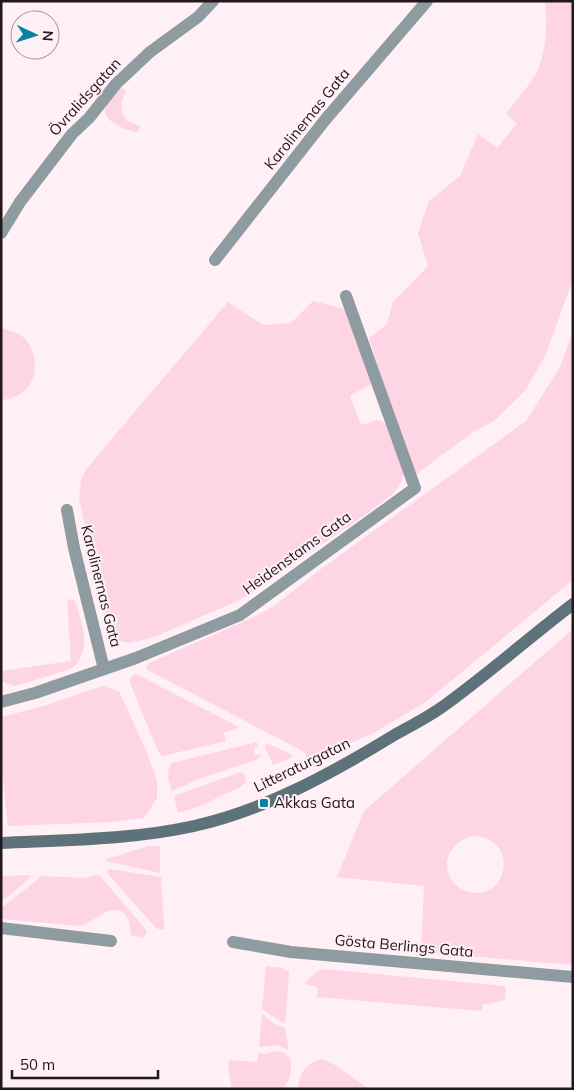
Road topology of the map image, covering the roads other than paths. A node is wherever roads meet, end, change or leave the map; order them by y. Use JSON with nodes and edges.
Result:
{"nodes":[{"id":1,"x":213,"y":1,"type":"edge"},
{"id":2,"x":427,"y":1,"type":"edge"},
{"id":3,"x":1,"y":233,"type":"edge"},
{"id":4,"x":215,"y":260,"type":"dead end"},
{"id":5,"x":346,"y":296,"type":"dead end"},
{"id":6,"x":67,"y":510,"type":"dead end"},
{"id":7,"x":573,"y":604,"type":"edge"},
{"id":8,"x":104,"y":669,"type":"junction"},
{"id":9,"x":1,"y":702,"type":"edge"},
{"id":10,"x":1,"y":843,"type":"edge"},
{"id":11,"x":1,"y":928,"type":"edge"},
{"id":12,"x":111,"y":941,"type":"dead end"},
{"id":13,"x":233,"y":942,"type":"dead end"},
{"id":14,"x":573,"y":977,"type":"edge"}],
"edges":[{"from":1,"to":3,"type":"street","name":"Övralidsgatan"},
{"from":2,"to":4,"type":"street","name":"Karolinernas Gata"},
{"from":5,"to":8,"type":"street","name":"Heidenstams Gata"},
{"from":6,"to":8,"type":"street","name":"Karolinernas Gata"},
{"from":7,"to":10,"type":"street","name":"Litteraturgatan"},
{"from":8,"to":9,"type":"street","name":"Heidenstams Gata"},
{"from":11,"to":12,"type":"street"},
{"from":13,"to":14,"type":"street","name":"Gösta Berlings Gata"}]}
